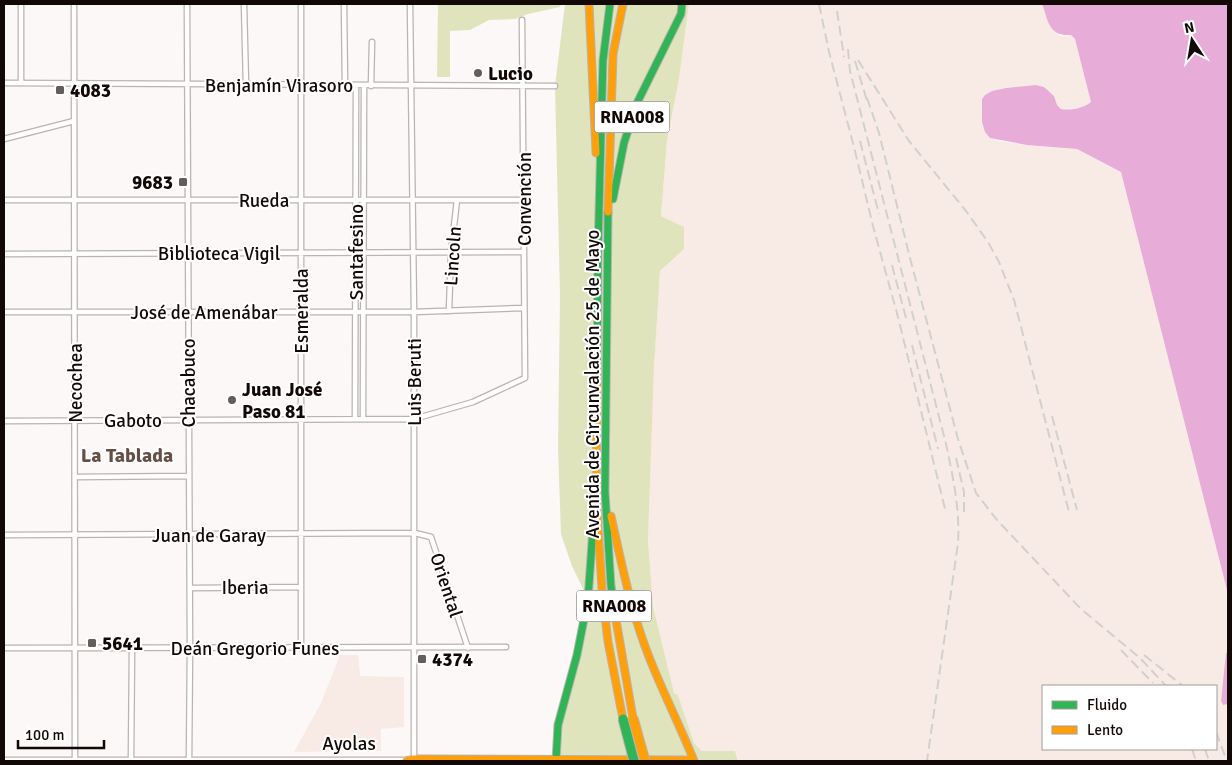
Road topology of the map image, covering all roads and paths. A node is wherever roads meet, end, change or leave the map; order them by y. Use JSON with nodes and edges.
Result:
{"nodes":[{"id":1,"x":22,"y":4,"type":"edge"},
{"id":2,"x":74,"y":4,"type":"edge"},
{"id":3,"x":187,"y":4,"type":"edge"},
{"id":4,"x":244,"y":4,"type":"edge"},
{"id":5,"x":301,"y":4,"type":"edge"},
{"id":6,"x":344,"y":4,"type":"edge"},
{"id":7,"x":410,"y":4,"type":"edge"},
{"id":8,"x":589,"y":4,"type":"edge"},
{"id":9,"x":610,"y":4,"type":"edge"},
{"id":10,"x":623,"y":4,"type":"edge"},
{"id":11,"x":682,"y":4,"type":"edge"},
{"id":12,"x":522,"y":20,"type":"dead end"},
{"id":13,"x":372,"y":42,"type":"dead end"},
{"id":14,"x":4,"y":83,"type":"edge"},
{"id":15,"x":21,"y":83,"type":"junction"},
{"id":16,"x":74,"y":84,"type":"junction"},
{"id":17,"x":188,"y":85,"type":"junction"},
{"id":18,"x":246,"y":85,"type":"junction"},
{"id":19,"x":301,"y":85,"type":"junction"},
{"id":20,"x":345,"y":86,"type":"junction"},
{"id":21,"x":356,"y":86,"type":"junction"},
{"id":22,"x":364,"y":86,"type":"junction"},
{"id":23,"x":371,"y":86,"type":"junction"},
{"id":24,"x":412,"y":86,"type":"junction"},
{"id":25,"x":523,"y":86,"type":"junction"},
{"id":26,"x":555,"y":86,"type":"dead end"},
{"id":27,"x":74,"y":121,"type":"junction"},
{"id":28,"x":4,"y":140,"type":"edge"},
{"id":29,"x":4,"y":200,"type":"edge"},
{"id":30,"x":74,"y":200,"type":"junction"},
{"id":31,"x":187,"y":200,"type":"junction"},
{"id":32,"x":302,"y":200,"type":"junction"},
{"id":33,"x":356,"y":200,"type":"junction"},
{"id":34,"x":364,"y":200,"type":"junction"},
{"id":35,"x":413,"y":200,"type":"junction"},
{"id":36,"x":457,"y":200,"type":"junction"},
{"id":37,"x":524,"y":200,"type":"junction"},
{"id":38,"x":599,"y":210,"type":"junction"},
{"id":39,"x":608,"y":229,"type":"junction"},
{"id":40,"x":451,"y":252,"type":"junction"},
{"id":41,"x":524,"y":252,"type":"junction"},
{"id":42,"x":187,"y":253,"type":"junction"},
{"id":43,"x":302,"y":253,"type":"junction"},
{"id":44,"x":356,"y":253,"type":"junction"},
{"id":45,"x":364,"y":253,"type":"junction"},
{"id":46,"x":414,"y":253,"type":"junction"},
{"id":47,"x":4,"y":254,"type":"edge"},
{"id":48,"x":74,"y":254,"type":"junction"},
{"id":49,"x":524,"y":308,"type":"junction"},
{"id":50,"x":449,"y":311,"type":"junction"},
{"id":51,"x":4,"y":312,"type":"edge"},
{"id":52,"x":74,"y":312,"type":"junction"},
{"id":53,"x":188,"y":312,"type":"junction"},
{"id":54,"x":302,"y":312,"type":"junction"},
{"id":55,"x":356,"y":312,"type":"junction"},
{"id":56,"x":364,"y":312,"type":"junction"},
{"id":57,"x":414,"y":312,"type":"junction"},
{"id":58,"x":525,"y":378,"type":"joint"},
{"id":59,"x":301,"y":419,"type":"junction"},
{"id":60,"x":356,"y":419,"type":"junction"},
{"id":61,"x":363,"y":419,"type":"junction"},
{"id":62,"x":414,"y":419,"type":"junction"},
{"id":63,"x":188,"y":420,"type":"junction"},
{"id":64,"x":4,"y":421,"type":"edge"},
{"id":65,"x":75,"y":421,"type":"junction"},
{"id":66,"x":189,"y":476,"type":"junction"},
{"id":67,"x":75,"y":477,"type":"junction"},
{"id":68,"x":601,"y":494,"type":"junction"},
{"id":69,"x":415,"y":533,"type":"junction"},
{"id":70,"x":301,"y":534,"type":"junction"},
{"id":71,"x":4,"y":535,"type":"edge"},
{"id":72,"x":189,"y":535,"type":"junction"},
{"id":73,"x":75,"y":536,"type":"junction"},
{"id":74,"x":301,"y":587,"type":"junction"},
{"id":75,"x":190,"y":588,"type":"junction"},
{"id":76,"x":506,"y":647,"type":"dead end"},
{"id":77,"x":4,"y":648,"type":"edge"},
{"id":78,"x":75,"y":648,"type":"junction"},
{"id":79,"x":132,"y":648,"type":"junction"},
{"id":80,"x":302,"y":648,"type":"junction"},
{"id":81,"x":414,"y":648,"type":"junction"},
{"id":82,"x":468,"y":648,"type":"junction"},
{"id":83,"x":190,"y":649,"type":"junction"},
{"id":84,"x":4,"y":760,"type":"edge"},
{"id":85,"x":300,"y":760,"type":"edge"},
{"id":86,"x":410,"y":760,"type":"edge"},
{"id":87,"x":556,"y":760,"type":"edge"},
{"id":88,"x":693,"y":760,"type":"edge"},
{"id":89,"x":75,"y":761,"type":"edge"},
{"id":90,"x":131,"y":761,"type":"edge"},
{"id":91,"x":189,"y":761,"type":"edge"},
{"id":92,"x":634,"y":761,"type":"edge"},
{"id":93,"x":645,"y":761,"type":"edge"}],
"edges":[{"from":1,"to":15,"type":"street"},
{"from":2,"to":16,"type":"street","name":"Necochea"},
{"from":3,"to":17,"type":"street","name":"Chacabuco"},
{"from":4,"to":18,"type":"street"},
{"from":5,"to":19,"type":"street","name":"Esmeralda"},
{"from":6,"to":20,"type":"street"},
{"from":7,"to":24,"type":"street","name":"Luis Beruti"},
{"from":8,"to":38,"type":"main road"},
{"from":9,"to":38,"type":"main road","name":"Avenida de Circunvalación 25 de Mayo","number":"RNA008"},
{"from":10,"to":39,"type":"main road","name":"Avenida de Circunvalación 25 de Mayo","number":"RNA008"},
{"from":11,"to":39,"type":"main road","number":"RNA008"},
{"from":12,"to":25,"type":"street","name":"Convención"},
{"from":13,"to":23,"type":"street"},
{"from":14,"to":15,"type":"street","name":"Benjamín Virasoro"},
{"from":15,"to":16,"type":"street","name":"Benjamín Virasoro"},
{"from":16,"to":17,"type":"street","name":"Benjamín Virasoro"},
{"from":16,"to":27,"type":"street","name":"Necochea"},
{"from":17,"to":18,"type":"street","name":"Benjamín Virasoro"},
{"from":17,"to":31,"type":"street","name":"Chacabuco"},
{"from":18,"to":19,"type":"street","name":"Benjamín Virasoro"},
{"from":19,"to":20,"type":"street","name":"Benjamín Virasoro"},
{"from":19,"to":32,"type":"street","name":"Esmeralda"},
{"from":20,"to":21,"type":"street","name":"Benjamín Virasoro"},
{"from":21,"to":22,"type":"street","name":"Benjamín Virasoro"},
{"from":21,"to":33,"type":"street","name":"Santafesino"},
{"from":22,"to":23,"type":"street","name":"Benjamín Virasoro"},
{"from":22,"to":34,"type":"street","name":"Santafesino"},
{"from":23,"to":24,"type":"street","name":"Benjamín Virasoro"},
{"from":24,"to":25,"type":"street","name":"Benjamín Virasoro"},
{"from":24,"to":35,"type":"street","name":"Luis Beruti"},
{"from":25,"to":26,"type":"street","name":"Benjamín Virasoro"},
{"from":25,"to":37,"type":"street","name":"Convención"},
{"from":27,"to":28,"type":"street"},
{"from":27,"to":30,"type":"street","name":"Necochea"},
{"from":29,"to":30,"type":"street","name":"Rueda"},
{"from":30,"to":31,"type":"street","name":"Rueda"},
{"from":30,"to":48,"type":"street","name":"Necochea"},
{"from":31,"to":32,"type":"street","name":"Rueda"},
{"from":31,"to":42,"type":"street","name":"Chacabuco"},
{"from":32,"to":33,"type":"street","name":"Rueda"},
{"from":32,"to":43,"type":"street","name":"Esmeralda"},
{"from":33,"to":34,"type":"street","name":"Rueda"},
{"from":33,"to":44,"type":"street","name":"Santafesino"},
{"from":34,"to":35,"type":"street","name":"Rueda"},
{"from":34,"to":45,"type":"street","name":"Santafesino"},
{"from":35,"to":36,"type":"street","name":"Rueda"},
{"from":35,"to":46,"type":"street","name":"Luis Beruti"},
{"from":36,"to":37,"type":"street","name":"Rueda"},
{"from":36,"to":40,"type":"street","name":"Lincoln"},
{"from":37,"to":41,"type":"street","name":"Convención"},
{"from":38,"to":68,"type":"main road","name":"Avenida de Circunvalación 25 de Mayo","number":"RNA008"},
{"from":39,"to":68,"type":"main road","name":"Avenida de Circunvalación 25 de Mayo","number":"RNA008"},
{"from":40,"to":41,"type":"street","name":"Biblioteca Vigil"},
{"from":40,"to":46,"type":"street","name":"Biblioteca Vigil"},
{"from":40,"to":50,"type":"street","name":"Lincoln"},
{"from":41,"to":49,"type":"street","name":"Convención"},
{"from":42,"to":43,"type":"street","name":"Biblioteca Vigil"},
{"from":42,"to":48,"type":"street","name":"Biblioteca Vigil"},
{"from":42,"to":53,"type":"street","name":"Chacabuco"},
{"from":43,"to":44,"type":"street","name":"Biblioteca Vigil"},
{"from":43,"to":54,"type":"street","name":"Esmeralda"},
{"from":44,"to":45,"type":"street","name":"Biblioteca Vigil"},
{"from":44,"to":55,"type":"street","name":"Santafesino"},
{"from":45,"to":46,"type":"street","name":"Biblioteca Vigil"},
{"from":45,"to":56,"type":"street","name":"Santafesino"},
{"from":46,"to":57,"type":"street","name":"Luis Beruti"},
{"from":47,"to":48,"type":"street","name":"Biblioteca Vigil"},
{"from":48,"to":52,"type":"street","name":"Necochea"},
{"from":49,"to":50,"type":"street","name":"José de Amenábar"},
{"from":49,"to":58,"type":"street","name":"Convención"},
{"from":50,"to":57,"type":"street","name":"José de Amenábar"},
{"from":51,"to":52,"type":"street","name":"José de Amenábar"},
{"from":52,"to":53,"type":"street","name":"José de Amenábar"},
{"from":52,"to":65,"type":"street","name":"Necochea"},
{"from":53,"to":54,"type":"street","name":"José de Amenábar"},
{"from":53,"to":63,"type":"street","name":"Chacabuco"},
{"from":54,"to":55,"type":"street","name":"José de Amenábar"},
{"from":54,"to":59,"type":"street","name":"Esmeralda"},
{"from":55,"to":56,"type":"street","name":"José de Amenábar"},
{"from":55,"to":60,"type":"street","name":"Santafesino"},
{"from":56,"to":57,"type":"street","name":"José de Amenábar"},
{"from":56,"to":61,"type":"street","name":"Santafesino"},
{"from":57,"to":62,"type":"street","name":"Luis Beruti"},
{"from":58,"to":62,"type":"street","name":"Gaboto"},
{"from":59,"to":60,"type":"street","name":"Gaboto"},
{"from":59,"to":63,"type":"street","name":"Gaboto"},
{"from":59,"to":70,"type":"street","name":"Esmeralda"},
{"from":60,"to":61,"type":"street","name":"Gaboto"},
{"from":61,"to":62,"type":"street","name":"Gaboto"},
{"from":62,"to":69,"type":"street","name":"Luis Beruti"},
{"from":63,"to":65,"type":"street","name":"Gaboto"},
{"from":63,"to":66,"type":"street","name":"Chacabuco"},
{"from":64,"to":65,"type":"street","name":"Gaboto"},
{"from":65,"to":67,"type":"street","name":"Necochea"},
{"from":66,"to":67,"type":"street"},
{"from":66,"to":72,"type":"street","name":"Chacabuco"},
{"from":67,"to":73,"type":"street","name":"Necochea"},
{"from":68,"to":87,"type":"main road","number":"RNA008"},
{"from":68,"to":88,"type":"main road"},
{"from":68,"to":92,"type":"main road","name":"Avenida de Circunvalación 25 de Mayo","number":"RNA008","bridge":true},
{"from":68,"to":93,"type":"main road","name":"Avenida de Circunvalación 25 de Mayo","number":"RNA008","bridge":true},
{"from":69,"to":70,"type":"street","name":"Juan de Garay"},
{"from":69,"to":81,"type":"street","name":"Luis Beruti"},
{"from":69,"to":82,"type":"street","name":"Oriental"},
{"from":70,"to":72,"type":"street","name":"Juan de Garay"},
{"from":70,"to":74,"type":"street","name":"Esmeralda"},
{"from":71,"to":73,"type":"street","name":"Juan de Garay"},
{"from":72,"to":73,"type":"street","name":"Juan de Garay"},
{"from":72,"to":75,"type":"street","name":"Chacabuco"},
{"from":73,"to":78,"type":"street","name":"Necochea"},
{"from":74,"to":75,"type":"street","name":"Iberia"},
{"from":74,"to":80,"type":"street","name":"Esmeralda"},
{"from":75,"to":83,"type":"street","name":"Chacabuco"},
{"from":76,"to":82,"type":"street","name":"Deán Gregorio Funes"},
{"from":77,"to":78,"type":"street","name":"Deán Gregorio Funes"},
{"from":78,"to":79,"type":"street","name":"Deán Gregorio Funes"},
{"from":78,"to":89,"type":"street","name":"Necochea"},
{"from":79,"to":83,"type":"street","name":"Deán Gregorio Funes"},
{"from":79,"to":90,"type":"street"},
{"from":80,"to":81,"type":"street","name":"Deán Gregorio Funes"},
{"from":80,"to":83,"type":"street","name":"Deán Gregorio Funes"},
{"from":81,"to":82,"type":"street","name":"Deán Gregorio Funes"},
{"from":81,"to":86,"type":"street","name":"Luis Beruti"},
{"from":83,"to":91,"type":"street","name":"Chacabuco"},
{"from":84,"to":89,"type":"street","name":"Ayolas"},
{"from":85,"to":86,"type":"street","name":"Ayolas"},
{"from":85,"to":91,"type":"street","name":"Ayolas"},
{"from":86,"to":87,"type":"main road","name":"Ayolas"},
{"from":87,"to":88,"type":"main road","name":"Ayolas"},
{"from":89,"to":90,"type":"street","name":"Ayolas"},
{"from":90,"to":91,"type":"street","name":"Ayolas"}]}
